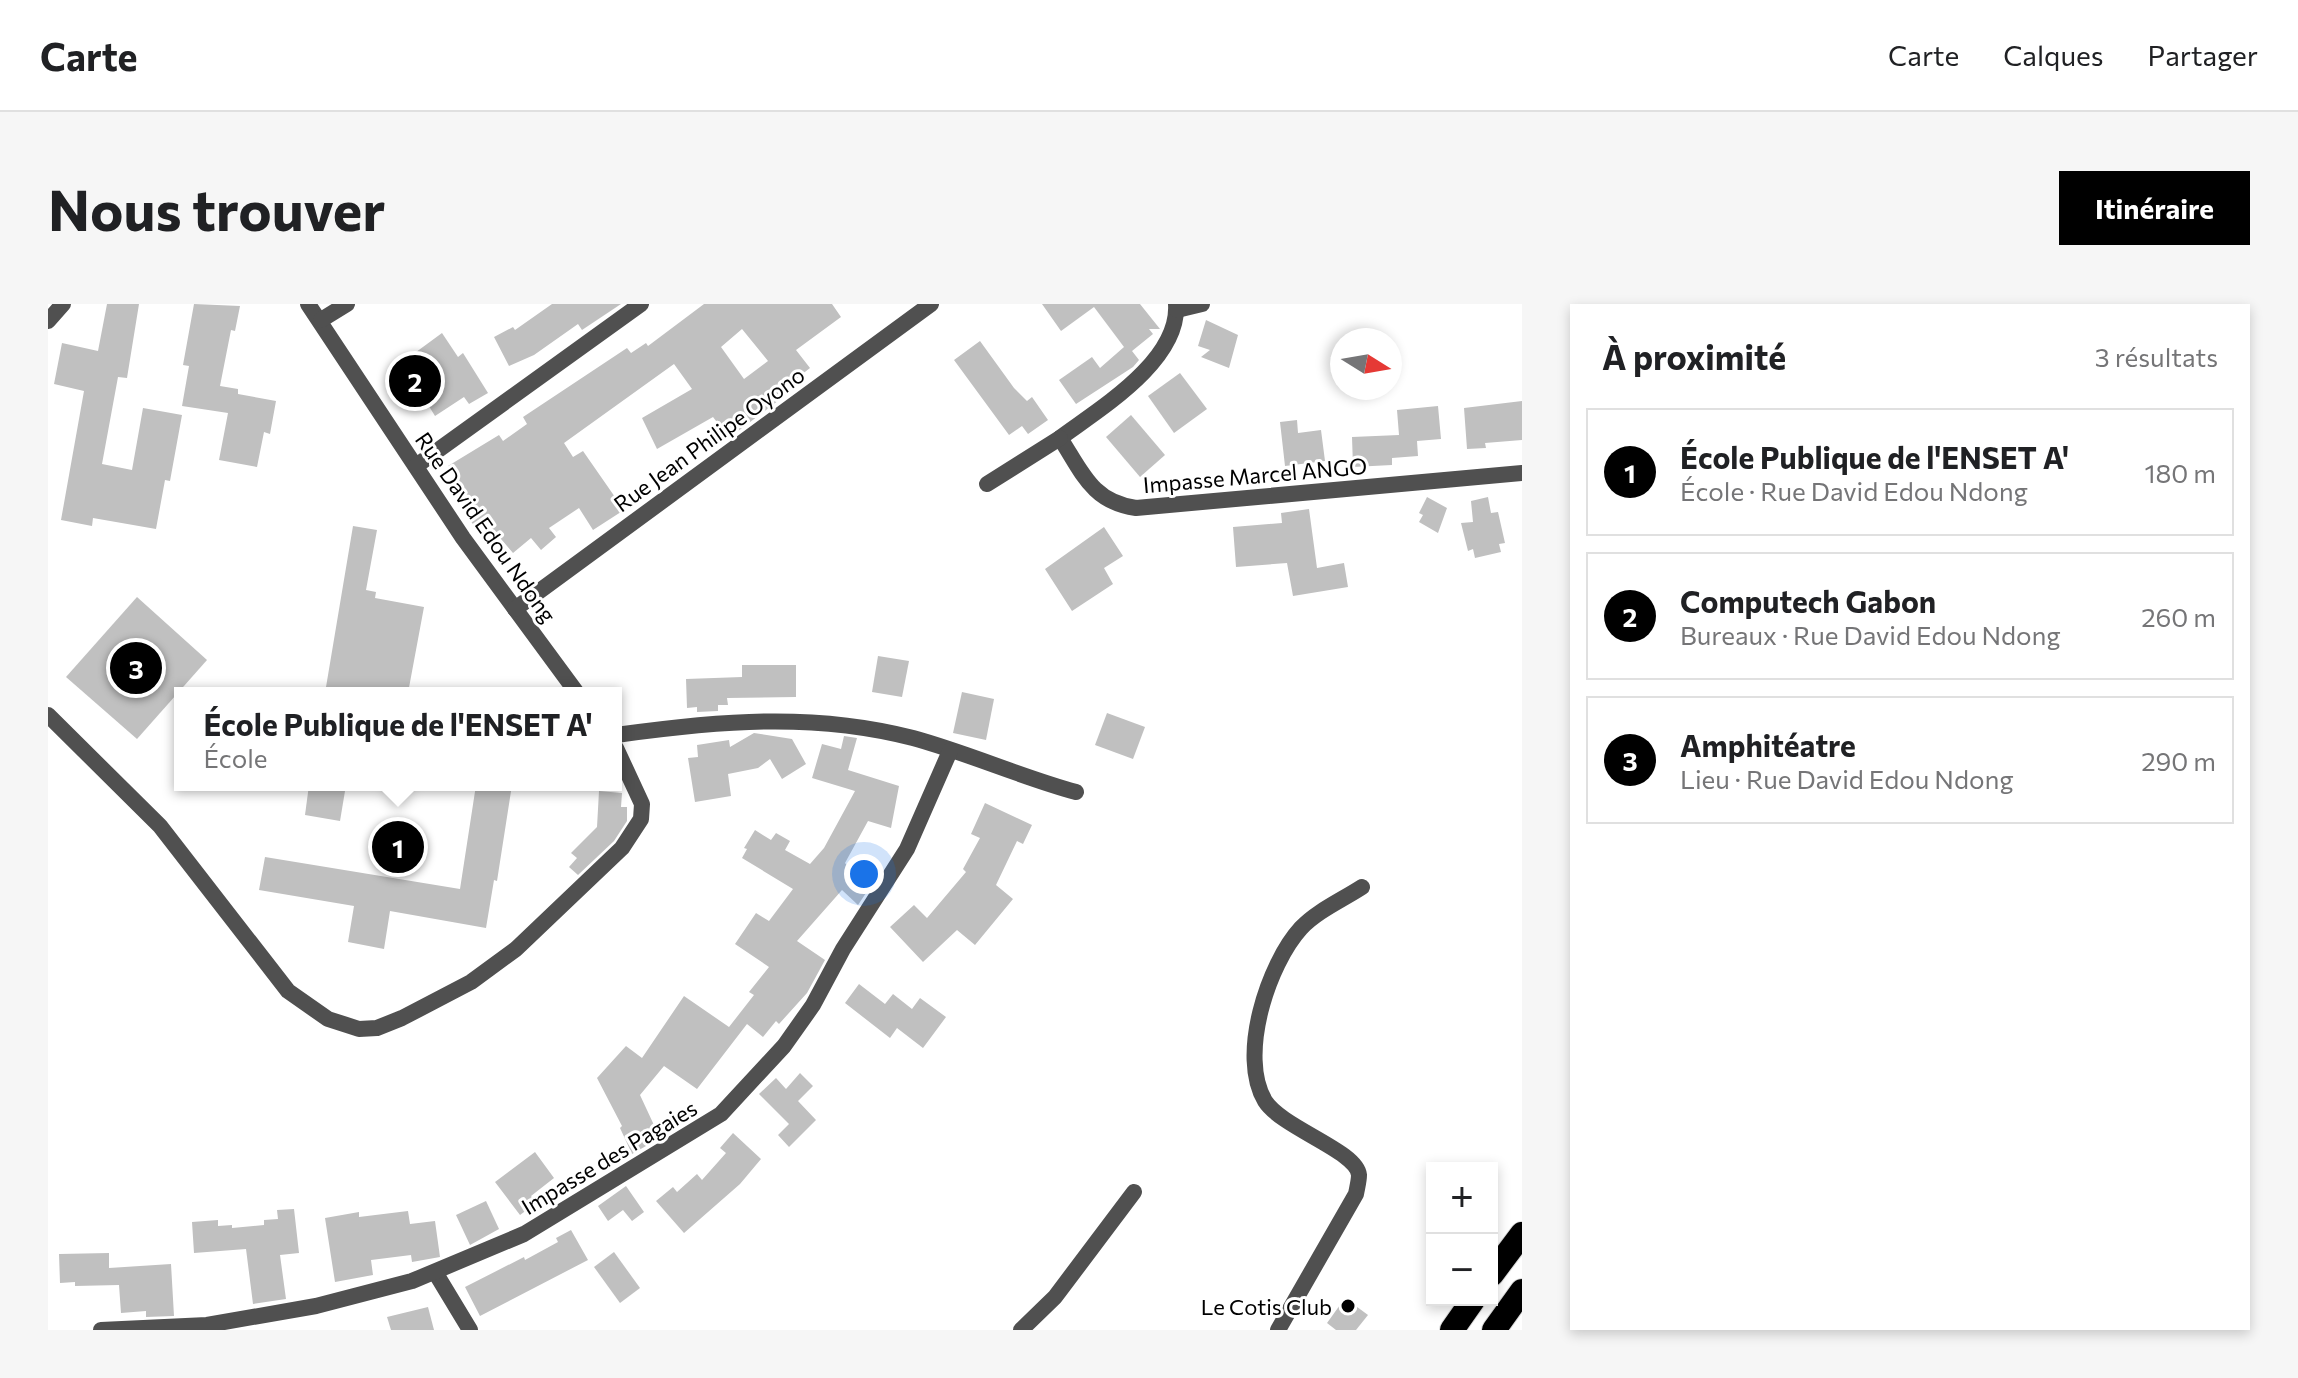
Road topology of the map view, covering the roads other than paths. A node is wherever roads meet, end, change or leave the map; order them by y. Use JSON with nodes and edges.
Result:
{"nodes":[{"id":1,"x":63,"y":304,"type":"edge"},
{"id":2,"x":308,"y":304,"type":"edge"},
{"id":3,"x":347,"y":304,"type":"edge"},
{"id":4,"x":641,"y":304,"type":"edge"},
{"id":5,"x":931,"y":304,"type":"edge"},
{"id":6,"x":1202,"y":304,"type":"edge"},
{"id":7,"x":1176,"y":307,"type":"edge"},
{"id":8,"x":321,"y":320,"type":"junction"},
{"id":9,"x":48,"y":321,"type":"edge"},
{"id":10,"x":1060,"y":438,"type":"junction"},
{"id":11,"x":416,"y":466,"type":"junction"},
{"id":12,"x":1522,"y":473,"type":"edge"},
{"id":13,"x":987,"y":484,"type":"dead end"},
{"id":14,"x":515,"y":609,"type":"junction"},
{"id":15,"x":573,"y":687,"type":"edge"},
{"id":16,"x":48,"y":715,"type":"edge"},
{"id":17,"x":622,"y":734,"type":"edge"},
{"id":18,"x":950,"y":751,"type":"junction"},
{"id":19,"x":622,"y":761,"type":"edge"},
{"id":20,"x":1076,"y":792,"type":"dead end"},
{"id":21,"x":1362,"y":887,"type":"dead end"},
{"id":22,"x":1134,"y":1192,"type":"dead end"},
{"id":23,"x":1522,"y":1234,"type":"edge"},
{"id":24,"x":1498,"y":1266,"type":"edge"},
{"id":25,"x":435,"y":1272,"type":"junction"},
{"id":26,"x":1522,"y":1291,"type":"edge"},
{"id":27,"x":1469,"y":1306,"type":"edge"},
{"id":28,"x":101,"y":1330,"type":"edge"},
{"id":29,"x":470,"y":1330,"type":"edge"},
{"id":30,"x":1021,"y":1330,"type":"edge"},
{"id":31,"x":1278,"y":1330,"type":"edge"},
{"id":32,"x":1452,"y":1330,"type":"edge"},
{"id":33,"x":1494,"y":1330,"type":"edge"}],
"edges":[{"from":1,"to":9,"type":"street"},
{"from":2,"to":8,"type":"street","name":"Rue David Edou Ndong"},
{"from":3,"to":8,"type":"street"},
{"from":4,"to":11,"type":"street"},
{"from":5,"to":14,"type":"street","name":"Rue Jean Philipe Oyono"},
{"from":6,"to":7,"type":"street"},
{"from":7,"to":10,"type":"street"},
{"from":8,"to":11,"type":"street","name":"Rue David Edou Ndong"},
{"from":10,"to":12,"type":"street","name":"Impasse Marcel ANGO"},
{"from":10,"to":13,"type":"street"},
{"from":11,"to":14,"type":"street","name":"Rue David Edou Ndong"},
{"from":14,"to":15,"type":"street","name":"Rue David Edou Ndong"},
{"from":16,"to":19,"type":"street"},
{"from":17,"to":18,"type":"street"},
{"from":18,"to":20,"type":"street"},
{"from":18,"to":25,"type":"street","name":"Impasse des Pagaies"},
{"from":21,"to":31,"type":"street"},
{"from":22,"to":30,"type":"street"},
{"from":23,"to":24,"type":"highway"},
{"from":25,"to":28,"type":"street","name":"Impasse des Pagaies"},
{"from":25,"to":29,"type":"street"},
{"from":26,"to":33,"type":"highway"},
{"from":27,"to":32,"type":"highway"}]}
